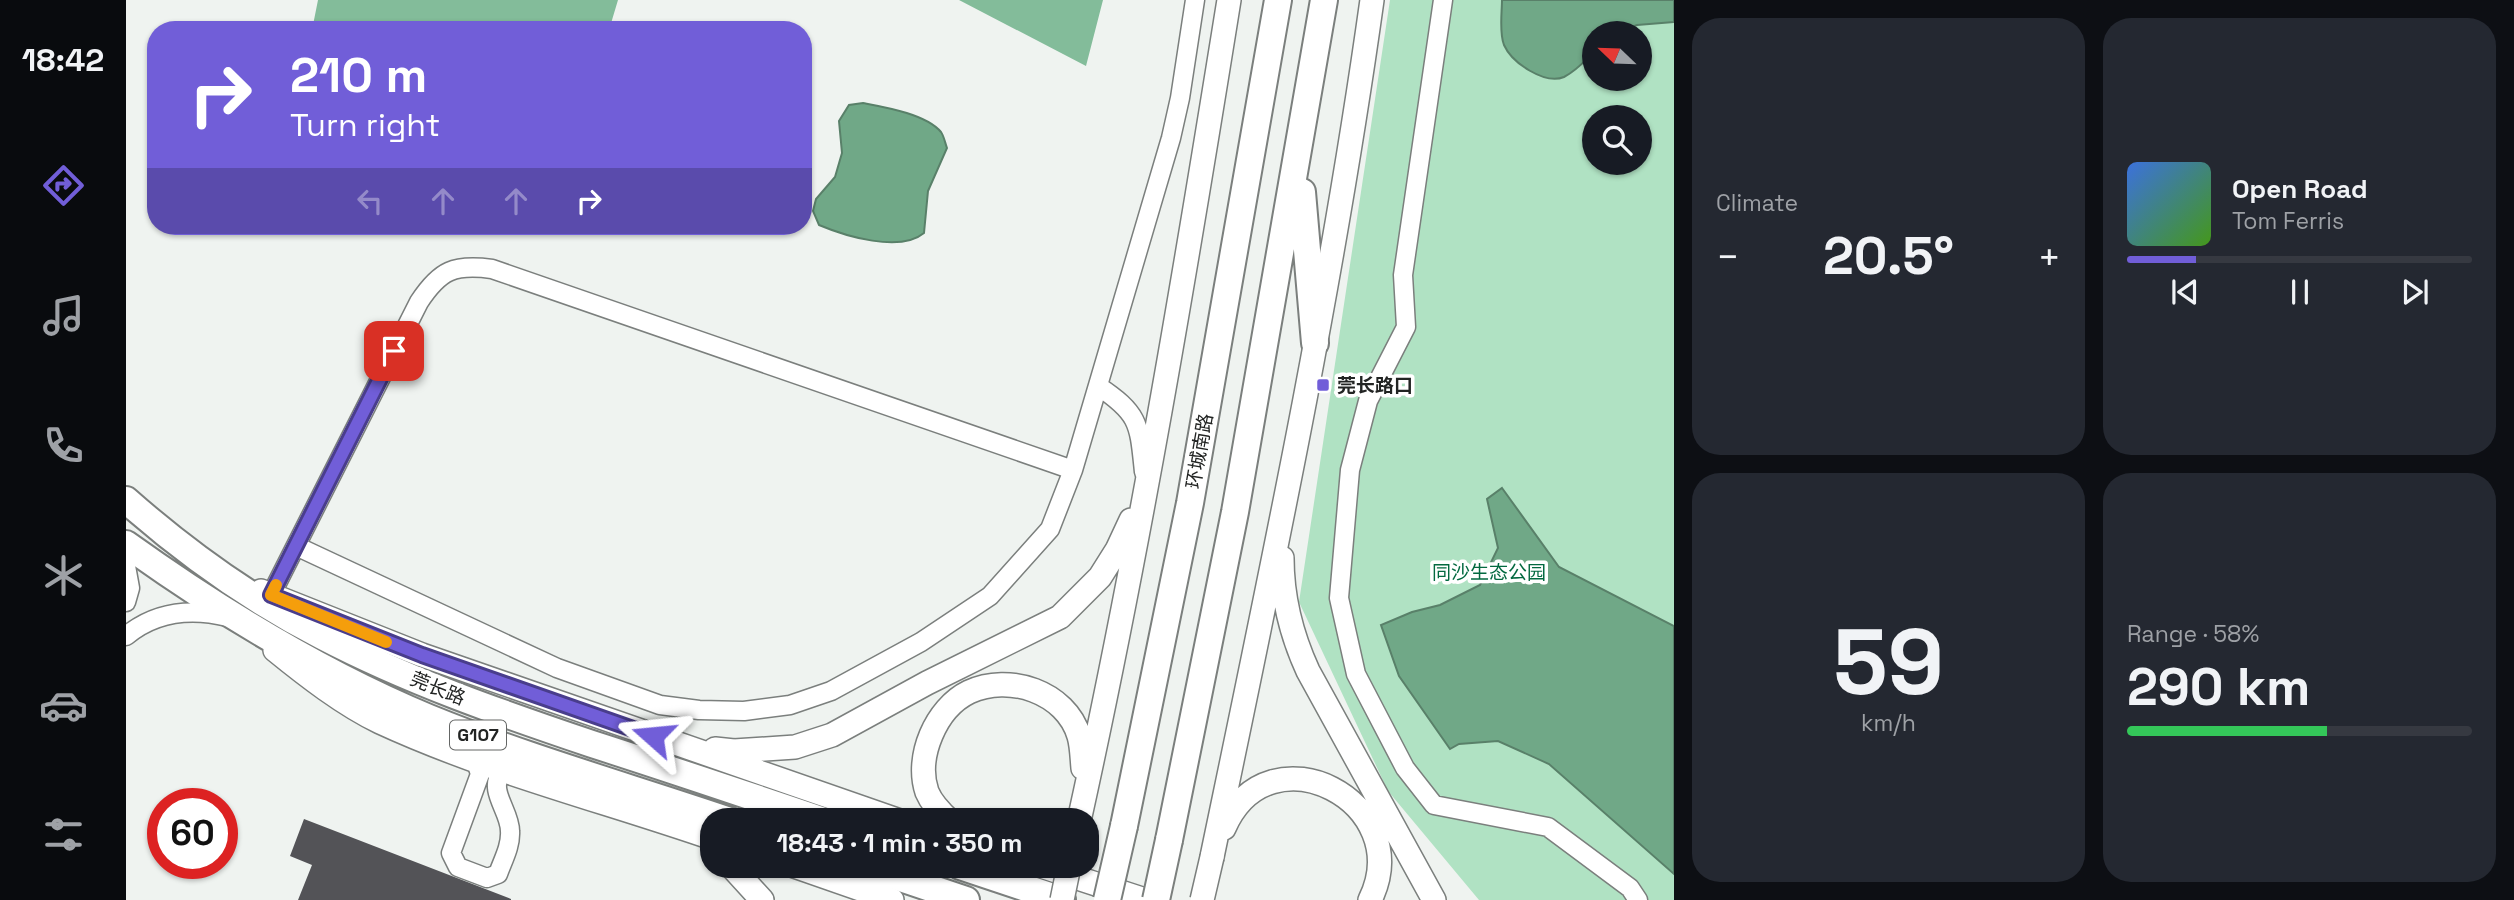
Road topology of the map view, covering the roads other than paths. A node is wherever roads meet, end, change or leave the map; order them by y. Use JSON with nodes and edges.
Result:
{"nodes":[{"id":1,"x":1195,"y":0,"type":"edge"},
{"id":2,"x":1229,"y":0,"type":"edge"},
{"id":3,"x":1278,"y":0,"type":"edge"},
{"id":4,"x":1324,"y":0,"type":"edge"},
{"id":5,"x":1372,"y":0,"type":"edge"},
{"id":6,"x":1443,"y":0,"type":"edge"},
{"id":7,"x":1298,"y":154,"type":"junction"},
{"id":8,"x":1315,"y":343,"type":"junction"},
{"id":9,"x":1098,"y":386,"type":"junction"},
{"id":10,"x":1073,"y":470,"type":"junction"},
{"id":11,"x":1146,"y":489,"type":"junction"},
{"id":12,"x":126,"y":500,"type":"edge"},
{"id":13,"x":1282,"y":520,"type":"junction"},
{"id":14,"x":126,"y":544,"type":"edge"},
{"id":15,"x":296,"y":547,"type":"junction"},
{"id":16,"x":126,"y":566,"type":"edge"},
{"id":17,"x":229,"y":579,"type":"junction"},
{"id":18,"x":271,"y":595,"type":"junction"},
{"id":19,"x":126,"y":602,"type":"edge"},
{"id":20,"x":238,"y":620,"type":"junction"},
{"id":21,"x":126,"y":636,"type":"edge"},
{"id":22,"x":677,"y":743,"type":"junction"},
{"id":23,"x":468,"y":757,"type":"junction"},
{"id":24,"x":513,"y":772,"type":"junction"},
{"id":25,"x":786,"y":808,"type":"edge"},
{"id":26,"x":863,"y":808,"type":"edge"},
{"id":27,"x":937,"y":808,"type":"edge"},
{"id":28,"x":1081,"y":808,"type":"edge"},
{"id":29,"x":1082,"y":808,"type":"edge"},
{"id":30,"x":700,"y":811,"type":"edge"},
{"id":31,"x":656,"y":819,"type":"junction"},
{"id":32,"x":700,"y":834,"type":"edge"},
{"id":33,"x":700,"y":845,"type":"edge"},
{"id":34,"x":1212,"y":857,"type":"junction"},
{"id":35,"x":742,"y":878,"type":"edge"},
{"id":36,"x":828,"y":878,"type":"edge"},
{"id":37,"x":901,"y":878,"type":"edge"},
{"id":38,"x":996,"y":878,"type":"edge"},
{"id":39,"x":1067,"y":878,"type":"edge"},
{"id":40,"x":1078,"y":878,"type":"edge"},
{"id":41,"x":762,"y":900,"type":"edge"},
{"id":42,"x":892,"y":900,"type":"edge"},
{"id":43,"x":966,"y":900,"type":"edge"},
{"id":44,"x":1062,"y":900,"type":"edge"},
{"id":45,"x":1107,"y":900,"type":"edge"},
{"id":46,"x":1145,"y":900,"type":"edge"},
{"id":47,"x":1156,"y":900,"type":"edge"},
{"id":48,"x":1202,"y":900,"type":"edge"},
{"id":49,"x":1370,"y":900,"type":"edge"},
{"id":50,"x":1434,"y":900,"type":"edge"},
{"id":51,"x":1638,"y":900,"type":"edge"}],
"edges":[{"from":1,"to":9,"type":"street"},
{"from":2,"to":11,"type":"main road"},
{"from":3,"to":45,"type":"highway","name":"环城南路","bridge":true},
{"from":4,"to":7,"type":"highway"},
{"from":5,"to":8,"type":"main road"},
{"from":6,"to":51,"type":"street"},
{"from":7,"to":8,"type":"highway"},
{"from":7,"to":47,"type":"highway","bridge":true},
{"from":8,"to":13,"type":"main road"},
{"from":9,"to":10,"type":"street"},
{"from":9,"to":11,"type":"street"},
{"from":10,"to":15,"type":"street"},
{"from":10,"to":15,"type":"street"},
{"from":11,"to":22,"type":"main road"},
{"from":11,"to":29,"type":"main road"},
{"from":12,"to":17,"type":"highway","name":"莞长路","number":"G107"},
{"from":13,"to":34,"type":"main road"},
{"from":13,"to":50,"type":"main road"},
{"from":14,"to":20,"type":"highway","name":"莞长路","number":"G107"},
{"from":15,"to":18,"type":"street"},
{"from":16,"to":19,"type":"street"},
{"from":17,"to":18,"type":"main road"},
{"from":17,"to":25,"type":"highway","name":"莞长路","number":"G107"},
{"from":18,"to":22,"type":"main road"},
{"from":20,"to":21,"type":"street"},
{"from":20,"to":23,"type":"main road"},
{"from":20,"to":30,"type":"highway","name":"莞长路","number":"G107"},
{"from":22,"to":26,"type":"main road"},
{"from":23,"to":24,"type":"main road"},
{"from":23,"to":24,"type":"street"},
{"from":24,"to":31,"type":"main road"},
{"from":27,"to":28,"type":"main road"},
{"from":31,"to":32,"type":"main road"},
{"from":31,"to":33,"type":"main road"},
{"from":34,"to":48,"type":"main road","bridge":true},
{"from":34,"to":49,"type":"main road"},
{"from":35,"to":41,"type":"main road"},
{"from":36,"to":42,"type":"main road"},
{"from":37,"to":43,"type":"highway"},
{"from":38,"to":44,"type":"highway"},
{"from":39,"to":44,"type":"main road","bridge":true},
{"from":40,"to":46,"type":"main road"}]}
